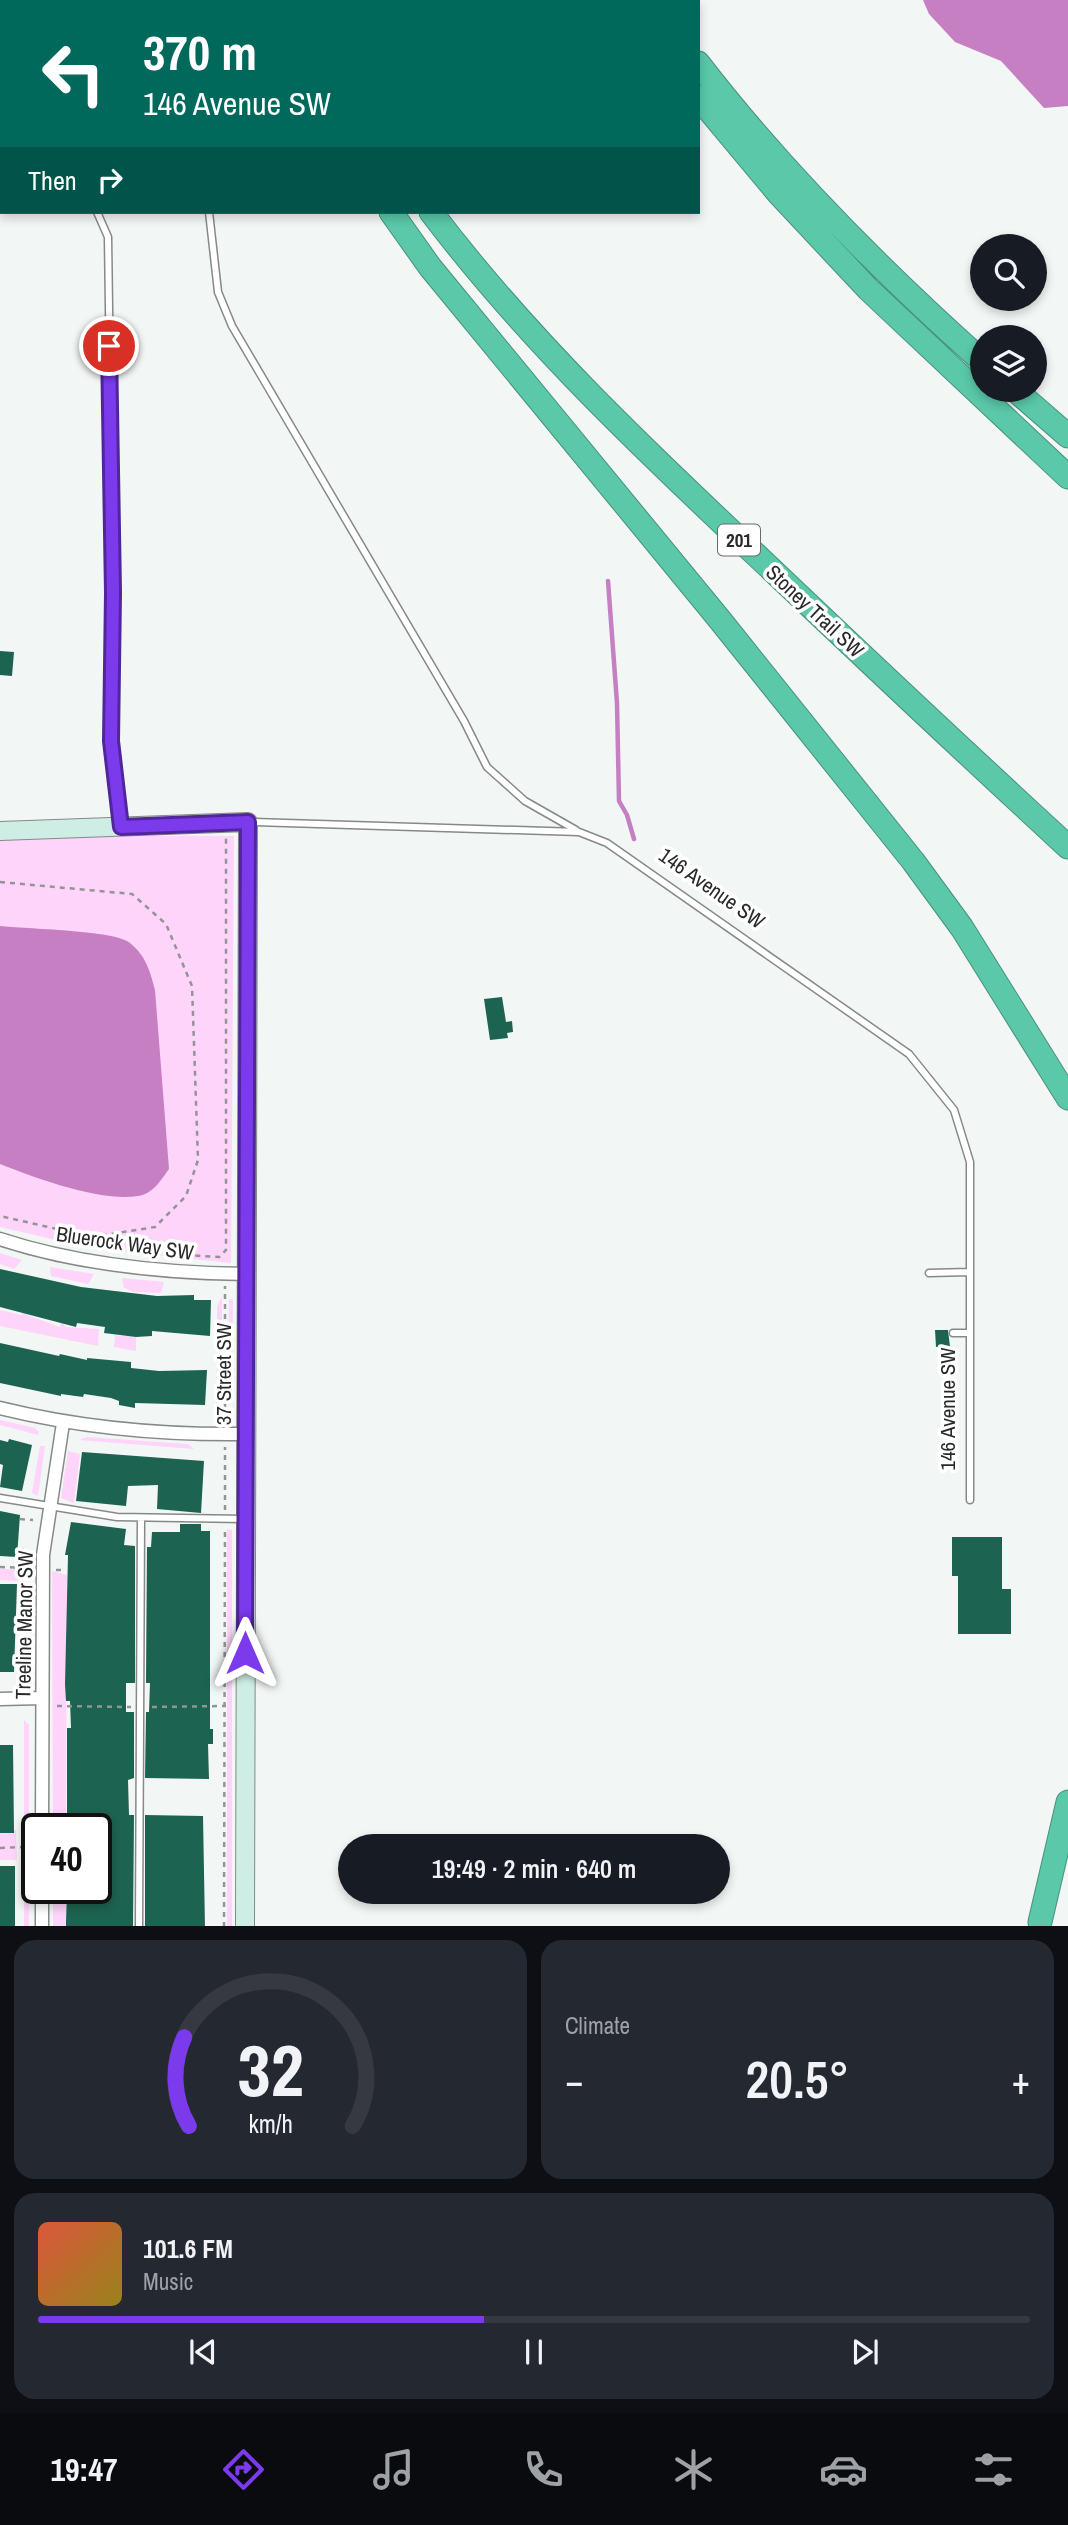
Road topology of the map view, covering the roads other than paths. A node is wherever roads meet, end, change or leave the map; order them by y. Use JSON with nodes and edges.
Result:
{"nodes":[{"id":1,"x":700,"y":65,"type":"edge"},
{"id":2,"x":700,"y":99,"type":"edge"},
{"id":3,"x":98,"y":214,"type":"edge"},
{"id":4,"x":209,"y":214,"type":"edge"},
{"id":5,"x":392,"y":214,"type":"edge"},
{"id":6,"x":433,"y":214,"type":"edge"},
{"id":7,"x":970,"y":350,"type":"edge"},
{"id":8,"x":1029,"y":402,"type":"edge"},
{"id":9,"x":1068,"y":436,"type":"edge"},
{"id":10,"x":1068,"y":477,"type":"edge"},
{"id":11,"x":248,"y":822,"type":"junction"},
{"id":12,"x":121,"y":827,"type":"junction"},
{"id":13,"x":0,"y":831,"type":"edge"},
{"id":14,"x":579,"y":832,"type":"junction"},
{"id":15,"x":1068,"y":847,"type":"edge"},
{"id":16,"x":1048,"y":1069,"type":"junction"},
{"id":17,"x":1068,"y":1098,"type":"edge"},
{"id":18,"x":1068,"y":1111,"type":"edge"},
{"id":19,"x":0,"y":1239,"type":"edge"},
{"id":20,"x":969,"y":1272,"type":"junction"},
{"id":21,"x":929,"y":1273,"type":"dead end"},
{"id":22,"x":246,"y":1274,"type":"junction"},
{"id":23,"x":953,"y":1333,"type":"dead end"},
{"id":24,"x":969,"y":1333,"type":"junction"},
{"id":25,"x":0,"y":1408,"type":"edge"},
{"id":26,"x":64,"y":1423,"type":"junction"},
{"id":27,"x":245,"y":1434,"type":"junction"},
{"id":28,"x":0,"y":1498,"type":"edge"},
{"id":29,"x":970,"y":1500,"type":"dead end"},
{"id":30,"x":49,"y":1506,"type":"junction"},
{"id":31,"x":141,"y":1518,"type":"junction"},
{"id":32,"x":245,"y":1519,"type":"junction"},
{"id":33,"x":42,"y":1698,"type":"junction"},
{"id":34,"x":0,"y":1699,"type":"edge"},
{"id":35,"x":1068,"y":1802,"type":"edge"},
{"id":36,"x":42,"y":1813,"type":"edge"},
{"id":37,"x":1068,"y":1845,"type":"edge"},
{"id":38,"x":42,"y":1904,"type":"edge"},
{"id":39,"x":1040,"y":1924,"type":"edge"},
{"id":40,"x":42,"y":1926,"type":"edge"},
{"id":41,"x":139,"y":1926,"type":"edge"},
{"id":42,"x":245,"y":1926,"type":"edge"}],
"edges":[{"from":1,"to":7,"type":"highway"},
{"from":2,"to":10,"type":"highway"},
{"from":3,"to":12,"type":"lane"},
{"from":4,"to":14,"type":"lane"},
{"from":5,"to":16,"type":"highway"},
{"from":6,"to":15,"type":"highway","name":"Stoney Trail SW","number":"201"},
{"from":8,"to":9,"type":"highway"},
{"from":11,"to":12,"type":"street","name":"146 Avenue SW"},
{"from":11,"to":14,"type":"lane","name":"146 Avenue SW"},
{"from":11,"to":22,"type":"street","name":"37 Street SW"},
{"from":12,"to":13,"type":"street","name":"146 Avenue SW"},
{"from":14,"to":20,"type":"lane","name":"146 Avenue SW"},
{"from":16,"to":17,"type":"highway"},
{"from":16,"to":18,"type":"highway"},
{"from":19,"to":22,"type":"street","name":"Bluerock Way SW"},
{"from":20,"to":21,"type":"lane"},
{"from":20,"to":24,"type":"lane","name":"146 Avenue SW"},
{"from":22,"to":27,"type":"street","name":"37 Street SW"},
{"from":23,"to":24,"type":"lane"},
{"from":24,"to":29,"type":"lane","name":"146 Avenue SW"},
{"from":25,"to":26,"type":"street"},
{"from":26,"to":27,"type":"street"},
{"from":26,"to":30,"type":"street","name":"Treeline Manor SW"},
{"from":27,"to":32,"type":"street","name":"37 Street SW"},
{"from":28,"to":30,"type":"lane"},
{"from":30,"to":31,"type":"lane"},
{"from":30,"to":33,"type":"street","name":"Treeline Manor SW"},
{"from":31,"to":32,"type":"lane"},
{"from":31,"to":41,"type":"lane"},
{"from":32,"to":42,"type":"street","name":"37 Street SW"},
{"from":33,"to":34,"type":"street"},
{"from":33,"to":36,"type":"street","name":"Treeline Manor SW"},
{"from":35,"to":39,"type":"highway"},
{"from":37,"to":39,"type":"street"},
{"from":38,"to":40,"type":"street"}]}
